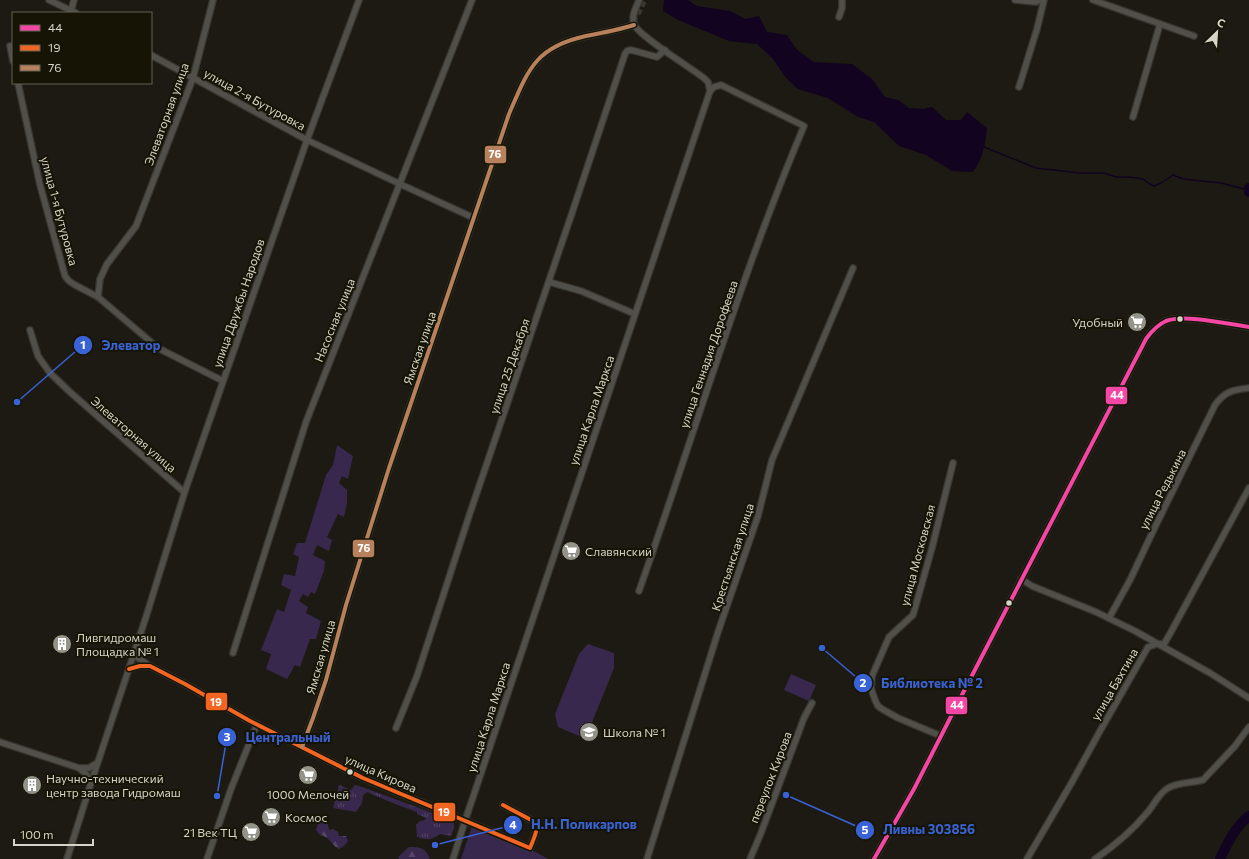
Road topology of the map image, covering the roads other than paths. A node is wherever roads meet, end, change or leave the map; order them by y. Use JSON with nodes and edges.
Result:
{"nodes":[{"id":1,"x":49,"y":0,"type":"edge"},
{"id":2,"x":74,"y":0,"type":"edge"},
{"id":3,"x":213,"y":0,"type":"edge"},
{"id":4,"x":359,"y":0,"type":"edge"},
{"id":5,"x":472,"y":0,"type":"edge"},
{"id":6,"x":638,"y":0,"type":"edge"},
{"id":7,"x":842,"y":0,"type":"edge"},
{"id":8,"x":1015,"y":0,"type":"edge"},
{"id":9,"x":1040,"y":0,"type":"edge"},
{"id":10,"x":1044,"y":0,"type":"edge"},
{"id":11,"x":1093,"y":0,"type":"edge"},
{"id":12,"x":74,"y":12,"type":"edge"},
{"id":13,"x":839,"y":17,"type":"dead end"},
{"id":14,"x":1160,"y":24,"type":"junction"},
{"id":15,"x":634,"y":25,"type":"junction"},
{"id":16,"x":1194,"y":36,"type":"dead end"},
{"id":17,"x":10,"y":46,"type":"dead end"},
{"id":18,"x":665,"y":50,"type":"junction"},
{"id":19,"x":12,"y":56,"type":"edge"},
{"id":20,"x":152,"y":56,"type":"edge"},
{"id":21,"x":193,"y":78,"type":"junction"},
{"id":22,"x":18,"y":84,"type":"edge"},
{"id":23,"x":1019,"y":87,"type":"dead end"},
{"id":24,"x":710,"y":91,"type":"junction"},
{"id":25,"x":1133,"y":117,"type":"dead end"},
{"id":26,"x":307,"y":140,"type":"junction"},
{"id":27,"x":400,"y":184,"type":"junction"},
{"id":28,"x":474,"y":218,"type":"junction"},
{"id":29,"x":853,"y":268,"type":"dead end"},
{"id":30,"x":549,"y":282,"type":"junction"},
{"id":31,"x":98,"y":297,"type":"junction"},
{"id":32,"x":635,"y":314,"type":"junction"},
{"id":33,"x":1249,"y":327,"type":"edge"},
{"id":34,"x":30,"y":330,"type":"dead end"},
{"id":35,"x":223,"y":382,"type":"junction"},
{"id":36,"x":1249,"y":388,"type":"edge"},
{"id":37,"x":953,"y":463,"type":"dead end"},
{"id":38,"x":1249,"y":488,"type":"edge"},
{"id":39,"x":184,"y":492,"type":"junction"},
{"id":40,"x":1021,"y":579,"type":"junction"},
{"id":41,"x":639,"y":591,"type":"dead end"},
{"id":42,"x":1109,"y":618,"type":"junction"},
{"id":43,"x":1157,"y":644,"type":"junction"},
{"id":44,"x":136,"y":649,"type":"junction"},
{"id":45,"x":232,"y":652,"type":"dead end"},
{"id":46,"x":150,"y":666,"type":"junction"},
{"id":47,"x":129,"y":669,"type":"junction"},
{"id":48,"x":1249,"y":698,"type":"edge"},
{"id":49,"x":812,"y":704,"type":"dead end"},
{"id":50,"x":256,"y":724,"type":"junction"},
{"id":51,"x":1249,"y":727,"type":"edge"},
{"id":52,"x":396,"y":728,"type":"dead end"},
{"id":53,"x":941,"y":736,"type":"junction"},
{"id":54,"x":0,"y":742,"type":"edge"},
{"id":55,"x":302,"y":747,"type":"junction"},
{"id":56,"x":98,"y":762,"type":"junction"},
{"id":57,"x":79,"y":768,"type":"junction"},
{"id":58,"x":91,"y":783,"type":"junction"},
{"id":59,"x":503,"y":805,"type":"dead end"},
{"id":60,"x":465,"y":821,"type":"junction"},
{"id":61,"x":67,"y":859,"type":"edge"},
{"id":62,"x":207,"y":859,"type":"edge"},
{"id":63,"x":453,"y":859,"type":"edge"},
{"id":64,"x":647,"y":859,"type":"edge"},
{"id":65,"x":750,"y":859,"type":"edge"},
{"id":66,"x":874,"y":859,"type":"edge"},
{"id":67,"x":1027,"y":859,"type":"edge"},
{"id":68,"x":1095,"y":859,"type":"edge"}],
"edges":[{"from":1,"to":12,"type":"street"},
{"from":2,"to":12,"type":"street"},
{"from":3,"to":21,"type":"street","name":"Элеваторная улица"},
{"from":4,"to":26,"type":"street","name":"улица Дружбы Народов"},
{"from":5,"to":27,"type":"street","name":"Насосная улица"},
{"from":6,"to":15,"type":"street"},
{"from":7,"to":13,"type":"street"},
{"from":8,"to":9,"type":"street"},
{"from":10,"to":23,"type":"street"},
{"from":11,"to":14,"type":"street"},
{"from":14,"to":16,"type":"street"},
{"from":14,"to":25,"type":"street"},
{"from":15,"to":18,"type":"street"},
{"from":15,"to":28,"type":"street","name":"Ямская улица"},
{"from":17,"to":19,"type":"street"},
{"from":18,"to":24,"type":"street"},
{"from":18,"to":30,"type":"street","name":"улица 25 Декабря"},
{"from":20,"to":21,"type":"street","name":"улица 2-я Бутуровка"},
{"from":21,"to":26,"type":"street","name":"улица 2-я Бутуровка"},
{"from":21,"to":31,"type":"street","name":"Элеваторная улица"},
{"from":22,"to":31,"type":"street","name":"улица 1-я Бутуровка"},
{"from":24,"to":32,"type":"street","name":"улица Карла Маркса"},
{"from":24,"to":41,"type":"street","name":"улица Геннадия Дорофеева"},
{"from":26,"to":27,"type":"street","name":"улица 2-я Бутуровка"},
{"from":26,"to":35,"type":"street","name":"улица Дружбы Народов"},
{"from":27,"to":28,"type":"street","name":"улица 2-я Бутуровка"},
{"from":27,"to":45,"type":"street","name":"Насосная улица"},
{"from":28,"to":55,"type":"street","name":"Ямская улица"},
{"from":29,"to":64,"type":"street","name":"Крестьянская улица"},
{"from":30,"to":32,"type":"street"},
{"from":30,"to":52,"type":"street","name":"улица 25 Декабря"},
{"from":31,"to":35,"type":"street","name":"улица 1-я Бутуровка"},
{"from":32,"to":60,"type":"street","name":"улица Карла Маркса"},
{"from":33,"to":40,"type":"street"},
{"from":34,"to":39,"type":"street","name":"Элеваторная улица"},
{"from":35,"to":39,"type":"street","name":"улица Дружбы Народов"},
{"from":36,"to":42,"type":"street","name":"улица Редькина"},
{"from":37,"to":53,"type":"street","name":"улица Московская"},
{"from":38,"to":43,"type":"street","name":"улица Бахтина"},
{"from":39,"to":44,"type":"street","name":"улица Дружбы Народов"},
{"from":40,"to":42,"type":"street"},
{"from":40,"to":53,"type":"street"},
{"from":42,"to":43,"type":"street"},
{"from":43,"to":48,"type":"street"},
{"from":43,"to":67,"type":"street","name":"улица Бахтина"},
{"from":44,"to":46,"type":"street","name":"улица Кирова"},
{"from":44,"to":47,"type":"street","name":"улица Дружбы Народов"},
{"from":46,"to":47,"type":"street"},
{"from":46,"to":50,"type":"street","name":"улица Кирова"},
{"from":47,"to":56,"type":"street","name":"улица Дружбы Народов"},
{"from":49,"to":65,"type":"street","name":"переулок Кирова"},
{"from":50,"to":55,"type":"street","name":"улица Кирова"},
{"from":50,"to":62,"type":"street"},
{"from":51,"to":68,"type":"street"},
{"from":53,"to":66,"type":"street"},
{"from":54,"to":57,"type":"street"},
{"from":55,"to":60,"type":"street","name":"улица Кирова"},
{"from":56,"to":57,"type":"street"},
{"from":56,"to":58,"type":"street","name":"улица Дружбы Народов"},
{"from":57,"to":58,"type":"street"},
{"from":58,"to":61,"type":"street","name":"улица Дружбы Народов"},
{"from":59,"to":60,"type":"street","name":"улица Кирова"},
{"from":60,"to":63,"type":"street","name":"улица Карла Маркса"}]}
